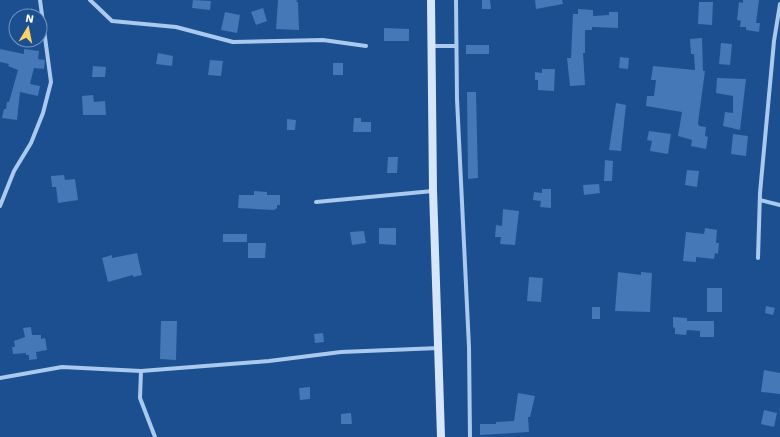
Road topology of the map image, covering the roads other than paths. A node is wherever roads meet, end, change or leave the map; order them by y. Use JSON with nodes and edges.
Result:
{"nodes":[{"id":1,"x":40,"y":0,"type":"edge"},
{"id":2,"x":90,"y":0,"type":"edge"},
{"id":3,"x":431,"y":0,"type":"edge"},
{"id":4,"x":456,"y":0,"type":"edge"},
{"id":5,"x":780,"y":4,"type":"edge"},
{"id":6,"x":366,"y":46,"type":"dead end"},
{"id":7,"x":432,"y":46,"type":"junction"},
{"id":8,"x":456,"y":46,"type":"junction"},
{"id":9,"x":433,"y":190,"type":"junction"},
{"id":10,"x":760,"y":200,"type":"junction"},
{"id":11,"x":316,"y":202,"type":"dead end"},
{"id":12,"x":780,"y":205,"type":"edge"},
{"id":13,"x":0,"y":206,"type":"edge"},
{"id":14,"x":758,"y":258,"type":"dead end"},
{"id":15,"x":439,"y":348,"type":"junction"},
{"id":16,"x":141,"y":371,"type":"junction"},
{"id":17,"x":0,"y":378,"type":"edge"},
{"id":18,"x":155,"y":437,"type":"edge"},
{"id":19,"x":441,"y":437,"type":"edge"},
{"id":20,"x":470,"y":437,"type":"edge"}],
"edges":[{"from":1,"to":13,"type":"street"},
{"from":2,"to":6,"type":"street"},
{"from":3,"to":7,"type":"main road"},
{"from":4,"to":8,"type":"street"},
{"from":5,"to":10,"type":"street"},
{"from":7,"to":8,"type":"street"},
{"from":7,"to":9,"type":"main road"},
{"from":8,"to":20,"type":"street"},
{"from":9,"to":11,"type":"street"},
{"from":9,"to":15,"type":"main road"},
{"from":10,"to":12,"type":"street"},
{"from":10,"to":14,"type":"street"},
{"from":15,"to":16,"type":"street"},
{"from":15,"to":19,"type":"main road"},
{"from":16,"to":17,"type":"street"},
{"from":16,"to":18,"type":"street"}]}
